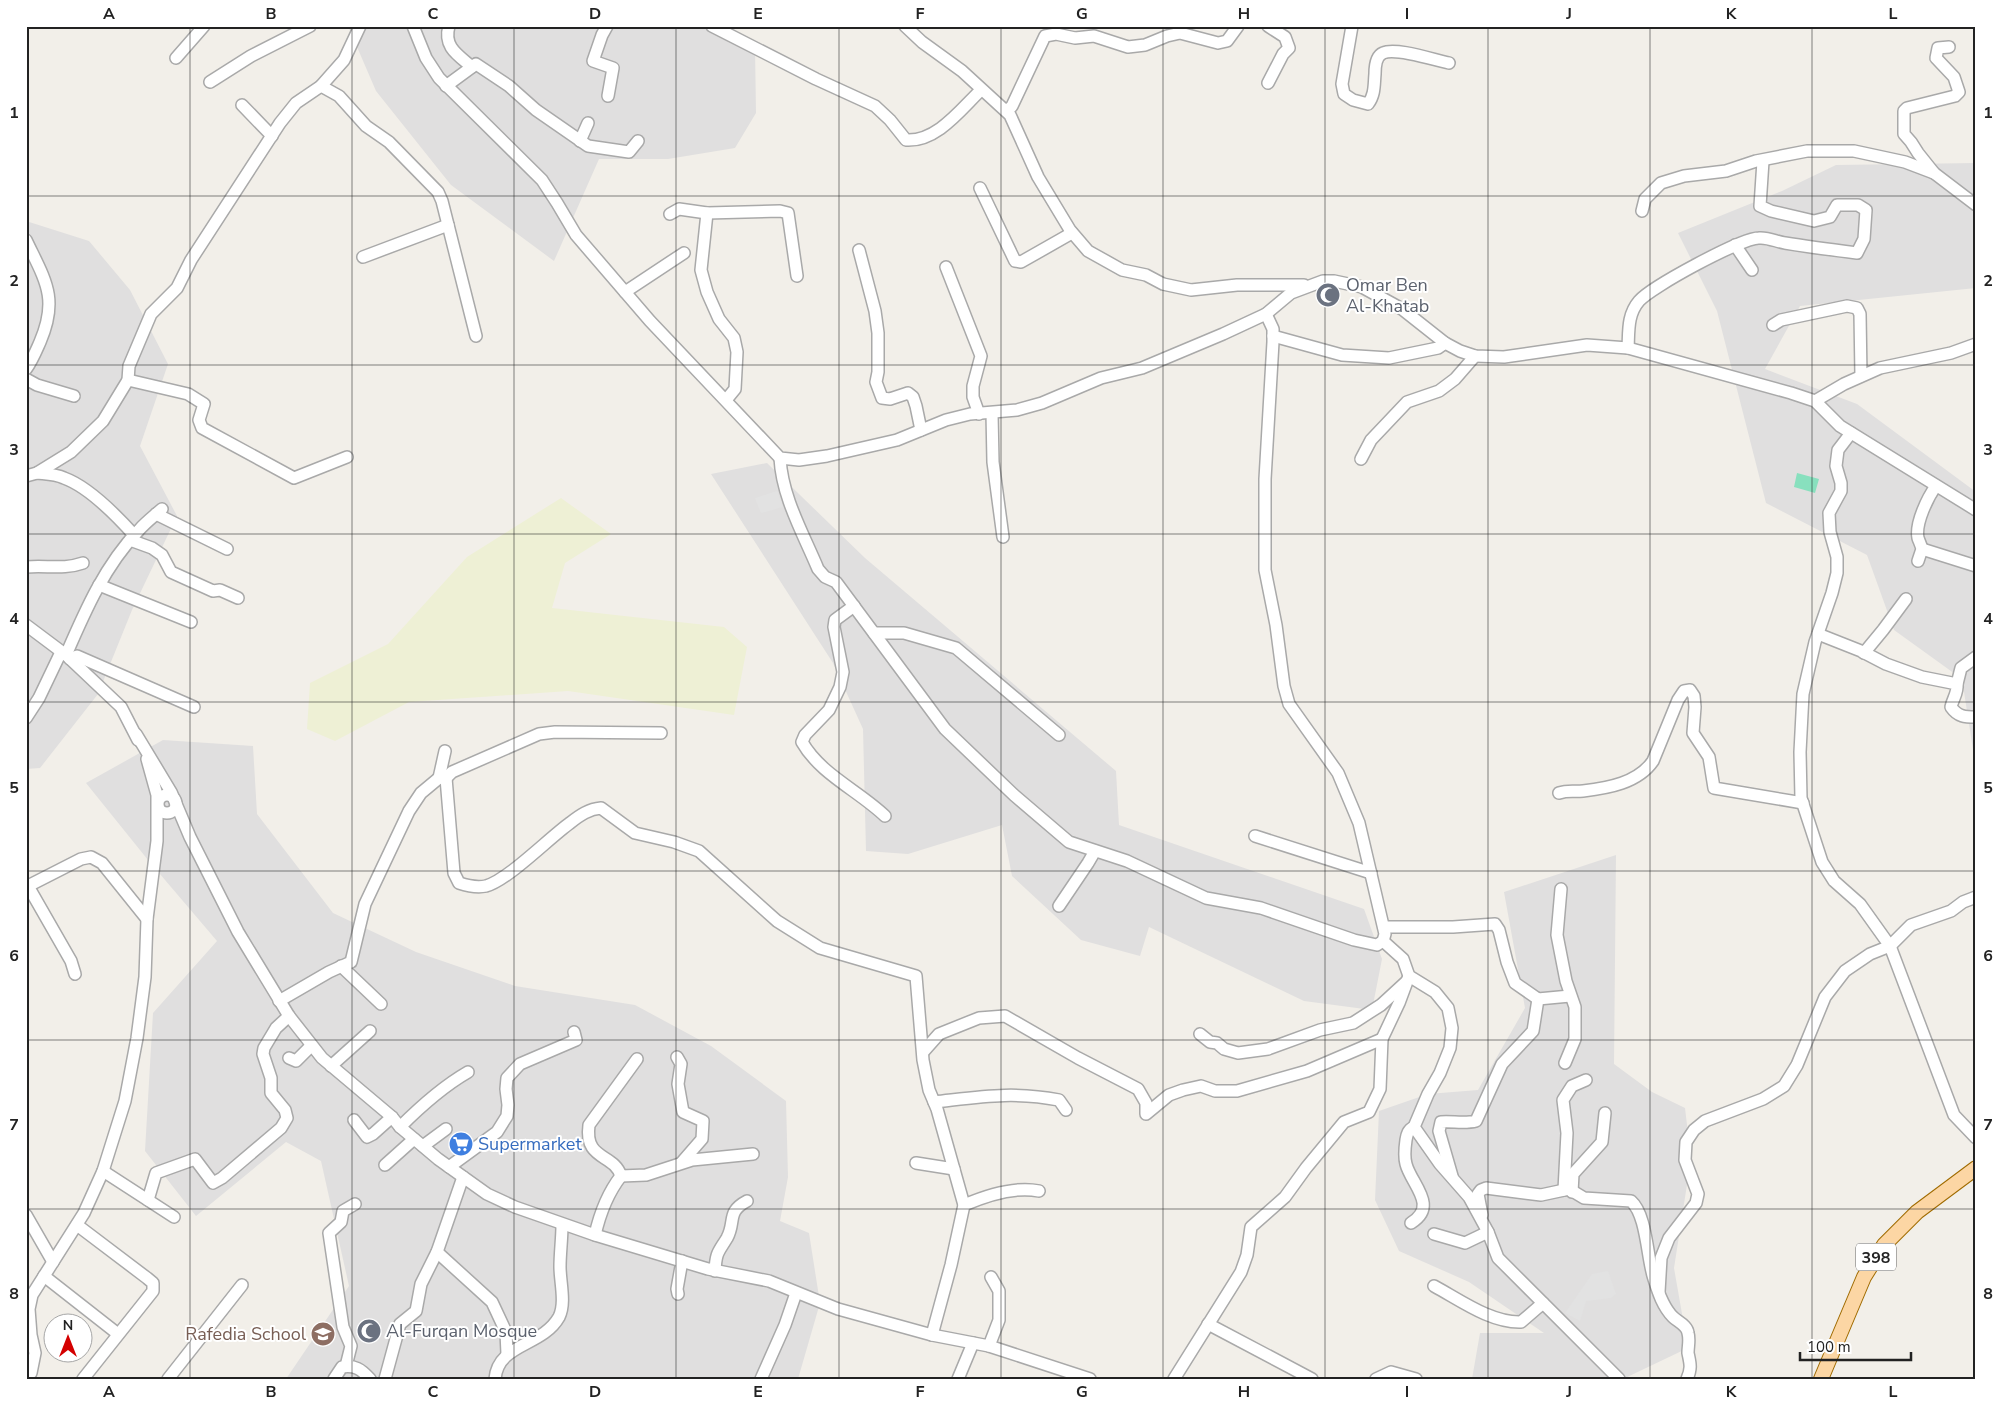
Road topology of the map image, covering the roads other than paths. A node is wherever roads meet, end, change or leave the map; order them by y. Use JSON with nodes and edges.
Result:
{"nodes":[{"id":1,"x":204,"y":26,"type":"edge"},
{"id":2,"x":310,"y":26,"type":"edge"},
{"id":3,"x":360,"y":26,"type":"edge"},
{"id":4,"x":413,"y":26,"type":"edge"},
{"id":5,"x":449,"y":26,"type":"edge"},
{"id":6,"x":608,"y":26,"type":"edge"},
{"id":7,"x":712,"y":26,"type":"edge"},
{"id":8,"x":905,"y":26,"type":"edge"},
{"id":9,"x":1238,"y":26,"type":"edge"},
{"id":10,"x":1268,"y":26,"type":"edge"},
{"id":11,"x":1352,"y":26,"type":"edge"},
{"id":12,"x":1046,"y":31,"type":"edge"},
{"id":13,"x":1949,"y":47,"type":"dead end"},
{"id":14,"x":176,"y":58,"type":"dead end"},
{"id":15,"x":1449,"y":63,"type":"dead end"},
{"id":16,"x":472,"y":68,"type":"junction"},
{"id":17,"x":210,"y":82,"type":"dead end"},
{"id":18,"x":1268,"y":83,"type":"dead end"},
{"id":19,"x":321,"y":86,"type":"junction"},
{"id":20,"x":446,"y":86,"type":"junction"},
{"id":21,"x":981,"y":90,"type":"junction"},
{"id":22,"x":608,"y":96,"type":"dead end"},
{"id":23,"x":242,"y":105,"type":"dead end"},
{"id":24,"x":1007,"y":111,"type":"junction"},
{"id":25,"x":588,"y":123,"type":"dead end"},
{"id":26,"x":272,"y":136,"type":"junction"},
{"id":27,"x":580,"y":141,"type":"junction"},
{"id":28,"x":638,"y":141,"type":"dead end"},
{"id":29,"x":1763,"y":161,"type":"junction"},
{"id":30,"x":1934,"y":173,"type":"junction"},
{"id":31,"x":980,"y":188,"type":"dead end"},
{"id":32,"x":1976,"y":205,"type":"edge"},
{"id":33,"x":1642,"y":211,"type":"dead end"},
{"id":34,"x":707,"y":213,"type":"junction"},
{"id":35,"x":670,"y":214,"type":"dead end"},
{"id":36,"x":448,"y":225,"type":"junction"},
{"id":37,"x":1072,"y":233,"type":"junction"},
{"id":38,"x":26,"y":240,"type":"edge"},
{"id":39,"x":1736,"y":245,"type":"junction"},
{"id":40,"x":859,"y":250,"type":"dead end"},
{"id":41,"x":684,"y":253,"type":"dead end"},
{"id":42,"x":363,"y":257,"type":"dead end"},
{"id":43,"x":946,"y":267,"type":"dead end"},
{"id":44,"x":1752,"y":270,"type":"dead end"},
{"id":45,"x":797,"y":276,"type":"dead end"},
{"id":46,"x":1270,"y":284,"type":"junction"},
{"id":47,"x":1308,"y":286,"type":"junction"},
{"id":48,"x":625,"y":292,"type":"junction"},
{"id":49,"x":1269,"y":312,"type":"junction"},
{"id":50,"x":1773,"y":325,"type":"dead end"},
{"id":51,"x":476,"y":336,"type":"dead end"},
{"id":52,"x":1273,"y":336,"type":"junction"},
{"id":53,"x":1445,"y":343,"type":"junction"},
{"id":54,"x":1976,"y":344,"type":"edge"},
{"id":55,"x":1628,"y":348,"type":"junction"},
{"id":56,"x":1475,"y":356,"type":"junction"},
{"id":57,"x":26,"y":369,"type":"edge"},
{"id":58,"x":1861,"y":376,"type":"junction"},
{"id":59,"x":26,"y":379,"type":"edge"},
{"id":60,"x":128,"y":380,"type":"junction"},
{"id":61,"x":74,"y":396,"type":"dead end"},
{"id":62,"x":726,"y":400,"type":"junction"},
{"id":63,"x":1815,"y":401,"type":"junction"},
{"id":64,"x":992,"y":413,"type":"junction"},
{"id":65,"x":979,"y":414,"type":"junction"},
{"id":66,"x":921,"y":430,"type":"junction"},
{"id":67,"x":1851,"y":433,"type":"junction"},
{"id":68,"x":347,"y":457,"type":"dead end"},
{"id":69,"x":780,"y":458,"type":"junction"},
{"id":70,"x":1361,"y":459,"type":"dead end"},
{"id":71,"x":31,"y":475,"type":"edge"},
{"id":72,"x":1936,"y":486,"type":"junction"},
{"id":73,"x":1976,"y":510,"type":"edge"},
{"id":74,"x":1003,"y":537,"type":"dead end"},
{"id":75,"x":132,"y":538,"type":"junction"},
{"id":76,"x":227,"y":549,"type":"dead end"},
{"id":77,"x":1922,"y":549,"type":"junction"},
{"id":78,"x":1918,"y":561,"type":"dead end"},
{"id":79,"x":83,"y":563,"type":"dead end"},
{"id":80,"x":1976,"y":566,"type":"edge"},
{"id":81,"x":26,"y":567,"type":"edge"},
{"id":82,"x":99,"y":585,"type":"junction"},
{"id":83,"x":238,"y":598,"type":"dead end"},
{"id":84,"x":1906,"y":599,"type":"dead end"},
{"id":85,"x":854,"y":606,"type":"junction"},
{"id":86,"x":191,"y":622,"type":"dead end"},
{"id":87,"x":26,"y":625,"type":"edge"},
{"id":88,"x":874,"y":633,"type":"junction"},
{"id":89,"x":1818,"y":634,"type":"junction"},
{"id":90,"x":1864,"y":653,"type":"junction"},
{"id":91,"x":66,"y":655,"type":"junction"},
{"id":92,"x":1976,"y":657,"type":"edge"},
{"id":93,"x":1957,"y":684,"type":"junction"},
{"id":94,"x":194,"y":708,"type":"dead end"},
{"id":95,"x":1976,"y":717,"type":"edge"},
{"id":96,"x":26,"y":718,"type":"edge"},
{"id":97,"x":661,"y":733,"type":"dead end"},
{"id":98,"x":136,"y":734,"type":"junction"},
{"id":99,"x":1059,"y":735,"type":"dead end"},
{"id":100,"x":445,"y":751,"type":"dead end"},
{"id":101,"x":443,"y":778,"type":"junction"},
{"id":102,"x":1559,"y":792,"type":"dead end"},
{"id":103,"x":175,"y":800,"type":"junction"},
{"id":104,"x":1803,"y":803,"type":"junction"},
{"id":105,"x":158,"y":804,"type":"junction"},
{"id":106,"x":167,"y":816,"type":"junction"},
{"id":107,"x":885,"y":816,"type":"dead end"},
{"id":108,"x":182,"y":819,"type":"junction"},
{"id":109,"x":1255,"y":836,"type":"dead end"},
{"id":110,"x":157,"y":841,"type":"junction"},
{"id":111,"x":1095,"y":850,"type":"junction"},
{"id":112,"x":1371,"y":873,"type":"junction"},
{"id":113,"x":27,"y":886,"type":"edge"},
{"id":114,"x":1561,"y":889,"type":"dead end"},
{"id":115,"x":1976,"y":897,"type":"edge"},
{"id":116,"x":1059,"y":906,"type":"dead end"},
{"id":117,"x":147,"y":919,"type":"junction"},
{"id":118,"x":1384,"y":927,"type":"junction"},
{"id":119,"x":1383,"y":941,"type":"junction"},
{"id":120,"x":1890,"y":946,"type":"junction"},
{"id":121,"x":341,"y":966,"type":"junction"},
{"id":122,"x":75,"y":974,"type":"dead end"},
{"id":123,"x":1408,"y":978,"type":"junction"},
{"id":124,"x":1570,"y":996,"type":"junction"},
{"id":125,"x":1538,"y":998,"type":"junction"},
{"id":126,"x":280,"y":1001,"type":"junction"},
{"id":127,"x":381,"y":1004,"type":"dead end"},
{"id":128,"x":289,"y":1016,"type":"junction"},
{"id":129,"x":370,"y":1031,"type":"dead end"},
{"id":130,"x":574,"y":1032,"type":"dead end"},
{"id":131,"x":1200,"y":1034,"type":"dead end"},
{"id":132,"x":1382,"y":1039,"type":"junction"},
{"id":133,"x":311,"y":1046,"type":"junction"},
{"id":134,"x":923,"y":1052,"type":"junction"},
{"id":135,"x":677,"y":1057,"type":"dead end"},
{"id":136,"x":289,"y":1058,"type":"dead end"},
{"id":137,"x":637,"y":1059,"type":"dead end"},
{"id":138,"x":1565,"y":1064,"type":"dead end"},
{"id":139,"x":331,"y":1066,"type":"junction"},
{"id":140,"x":468,"y":1072,"type":"dead end"},
{"id":141,"x":1586,"y":1080,"type":"dead end"},
{"id":142,"x":934,"y":1102,"type":"junction"},
{"id":143,"x":1066,"y":1110,"type":"dead end"},
{"id":144,"x":1605,"y":1112,"type":"dead end"},
{"id":145,"x":392,"y":1117,"type":"junction"},
{"id":146,"x":354,"y":1120,"type":"dead end"},
{"id":147,"x":400,"y":1127,"type":"junction"},
{"id":148,"x":1414,"y":1127,"type":"junction"},
{"id":149,"x":446,"y":1129,"type":"dead end"},
{"id":150,"x":1976,"y":1138,"type":"edge"},
{"id":151,"x":418,"y":1143,"type":"junction"},
{"id":152,"x":753,"y":1154,"type":"dead end"},
{"id":153,"x":916,"y":1163,"type":"dead end"},
{"id":154,"x":681,"y":1164,"type":"junction"},
{"id":155,"x":385,"y":1165,"type":"dead end"},
{"id":156,"x":449,"y":1167,"type":"junction"},
{"id":157,"x":1976,"y":1168,"type":"edge"},
{"id":158,"x":954,"y":1169,"type":"junction"},
{"id":159,"x":103,"y":1171,"type":"junction"},
{"id":160,"x":621,"y":1176,"type":"junction"},
{"id":161,"x":464,"y":1177,"type":"junction"},
{"id":162,"x":1453,"y":1179,"type":"junction"},
{"id":163,"x":1038,"y":1191,"type":"dead end"},
{"id":164,"x":1568,"y":1191,"type":"junction"},
{"id":165,"x":148,"y":1200,"type":"junction"},
{"id":166,"x":747,"y":1201,"type":"dead end"},
{"id":167,"x":355,"y":1204,"type":"dead end"},
{"id":168,"x":964,"y":1205,"type":"junction"},
{"id":169,"x":26,"y":1214,"type":"edge"},
{"id":170,"x":174,"y":1217,"type":"dead end"},
{"id":171,"x":1411,"y":1222,"type":"dead end"},
{"id":172,"x":77,"y":1225,"type":"junction"},
{"id":173,"x":562,"y":1225,"type":"junction"},
{"id":174,"x":1486,"y":1228,"type":"junction"},
{"id":175,"x":1434,"y":1234,"type":"dead end"},
{"id":176,"x":594,"y":1235,"type":"junction"},
{"id":177,"x":437,"y":1252,"type":"junction"},
{"id":178,"x":682,"y":1261,"type":"junction"},
{"id":179,"x":53,"y":1262,"type":"junction"},
{"id":180,"x":715,"y":1271,"type":"junction"},
{"id":181,"x":44,"y":1276,"type":"junction"},
{"id":182,"x":991,"y":1278,"type":"dead end"},
{"id":183,"x":242,"y":1286,"type":"dead end"},
{"id":184,"x":1434,"y":1286,"type":"dead end"},
{"id":185,"x":1659,"y":1292,"type":"junction"},
{"id":186,"x":796,"y":1293,"type":"junction"},
{"id":187,"x":678,"y":1294,"type":"dead end"},
{"id":188,"x":1543,"y":1303,"type":"junction"},
{"id":189,"x":1208,"y":1324,"type":"junction"},
{"id":190,"x":118,"y":1334,"type":"junction"},
{"id":191,"x":932,"y":1334,"type":"junction"},
{"id":192,"x":973,"y":1343,"type":"junction"},
{"id":193,"x":989,"y":1346,"type":"junction"},
{"id":194,"x":507,"y":1354,"type":"junction"},
{"id":195,"x":349,"y":1366,"type":"junction"},
{"id":196,"x":31,"y":1373,"type":"edge"},
{"id":197,"x":84,"y":1379,"type":"edge"},
{"id":198,"x":168,"y":1379,"type":"edge"},
{"id":199,"x":334,"y":1379,"type":"edge"},
{"id":200,"x":370,"y":1379,"type":"edge"},
{"id":201,"x":385,"y":1379,"type":"edge"},
{"id":202,"x":495,"y":1379,"type":"edge"},
{"id":203,"x":761,"y":1379,"type":"edge"},
{"id":204,"x":958,"y":1379,"type":"edge"},
{"id":205,"x":1090,"y":1379,"type":"edge"},
{"id":206,"x":1174,"y":1379,"type":"edge"},
{"id":207,"x":1312,"y":1379,"type":"edge"},
{"id":208,"x":1376,"y":1379,"type":"edge"},
{"id":209,"x":1416,"y":1379,"type":"edge"},
{"id":210,"x":1619,"y":1379,"type":"edge"},
{"id":211,"x":1687,"y":1379,"type":"edge"},
{"id":212,"x":1822,"y":1379,"type":"edge"}],
"edges":[{"from":1,"to":14,"type":"street"},
{"from":2,"to":17,"type":"street"},
{"from":3,"to":19,"type":"street"},
{"from":4,"to":20,"type":"street"},
{"from":5,"to":16,"type":"street"},
{"from":6,"to":22,"type":"street"},
{"from":7,"to":21,"type":"street"},
{"from":8,"to":21,"type":"street"},
{"from":9,"to":12,"type":"street"},
{"from":10,"to":18,"type":"street"},
{"from":11,"to":15,"type":"street"},
{"from":12,"to":24,"type":"street"},
{"from":13,"to":30,"type":"street"},
{"from":16,"to":20,"type":"street"},
{"from":16,"to":27,"type":"street"},
{"from":19,"to":26,"type":"street"},
{"from":19,"to":36,"type":"street"},
{"from":20,"to":48,"type":"street"},
{"from":21,"to":24,"type":"street"},
{"from":23,"to":26,"type":"street"},
{"from":24,"to":37,"type":"street"},
{"from":25,"to":27,"type":"street"},
{"from":26,"to":60,"type":"street"},
{"from":27,"to":28,"type":"street"},
{"from":29,"to":30,"type":"street"},
{"from":29,"to":33,"type":"street"},
{"from":29,"to":39,"type":"street"},
{"from":30,"to":32,"type":"street"},
{"from":31,"to":37,"type":"street"},
{"from":34,"to":35,"type":"street"},
{"from":34,"to":45,"type":"street"},
{"from":34,"to":62,"type":"street"},
{"from":36,"to":42,"type":"street"},
{"from":36,"to":51,"type":"street"},
{"from":37,"to":46,"type":"street"},
{"from":38,"to":57,"type":"street"},
{"from":39,"to":44,"type":"street"},
{"from":39,"to":55,"type":"street"},
{"from":40,"to":66,"type":"street"},
{"from":41,"to":48,"type":"street"},
{"from":43,"to":65,"type":"street"},
{"from":46,"to":47,"type":"street"},
{"from":46,"to":49,"type":"street"},
{"from":47,"to":49,"type":"street"},
{"from":47,"to":53,"type":"street"},
{"from":48,"to":62,"type":"street"},
{"from":49,"to":52,"type":"street"},
{"from":49,"to":64,"type":"street"},
{"from":50,"to":58,"type":"street"},
{"from":52,"to":53,"type":"street"},
{"from":52,"to":112,"type":"street"},
{"from":53,"to":56,"type":"street"},
{"from":54,"to":58,"type":"street"},
{"from":55,"to":56,"type":"street"},
{"from":55,"to":63,"type":"street"},
{"from":56,"to":70,"type":"street"},
{"from":58,"to":63,"type":"street"},
{"from":59,"to":61,"type":"street"},
{"from":60,"to":68,"type":"street"},
{"from":60,"to":71,"type":"street"},
{"from":62,"to":69,"type":"street"},
{"from":63,"to":67,"type":"street"},
{"from":64,"to":65,"type":"street"},
{"from":64,"to":74,"type":"street"},
{"from":65,"to":66,"type":"street"},
{"from":66,"to":69,"type":"street"},
{"from":67,"to":72,"type":"street"},
{"from":67,"to":89,"type":"street"},
{"from":69,"to":85,"type":"street"},
{"from":71,"to":75,"type":"street"},
{"from":72,"to":73,"type":"street"},
{"from":72,"to":77,"type":"street"},
{"from":75,"to":76,"type":"street"},
{"from":75,"to":82,"type":"street"},
{"from":75,"to":83,"type":"street"},
{"from":77,"to":78,"type":"street"},
{"from":77,"to":80,"type":"street"},
{"from":79,"to":81,"type":"street"},
{"from":82,"to":86,"type":"street"},
{"from":82,"to":91,"type":"street"},
{"from":84,"to":90,"type":"street"},
{"from":85,"to":88,"type":"street"},
{"from":85,"to":107,"type":"street"},
{"from":87,"to":91,"type":"street"},
{"from":88,"to":99,"type":"street"},
{"from":88,"to":111,"type":"street"},
{"from":89,"to":90,"type":"street"},
{"from":89,"to":104,"type":"street"},
{"from":90,"to":93,"type":"street"},
{"from":91,"to":94,"type":"street"},
{"from":91,"to":96,"type":"street"},
{"from":91,"to":98,"type":"street"},
{"from":92,"to":93,"type":"street"},
{"from":93,"to":95,"type":"street"},
{"from":97,"to":101,"type":"street"},
{"from":98,"to":103,"type":"street"},
{"from":98,"to":105,"type":"street"},
{"from":100,"to":101,"type":"street"},
{"from":101,"to":121,"type":"street"},
{"from":101,"to":134,"type":"street"},
{"from":102,"to":104,"type":"street"},
{"from":103,"to":105,"type":"street"},
{"from":103,"to":106,"type":"street"},
{"from":103,"to":108,"type":"street"},
{"from":104,"to":120,"type":"street"},
{"from":105,"to":106,"type":"street"},
{"from":105,"to":110,"type":"street"},
{"from":106,"to":108,"type":"street"},
{"from":106,"to":110,"type":"street"},
{"from":108,"to":126,"type":"street"},
{"from":109,"to":112,"type":"street"},
{"from":110,"to":117,"type":"street"},
{"from":111,"to":116,"type":"street"},
{"from":111,"to":119,"type":"street"},
{"from":112,"to":118,"type":"street"},
{"from":113,"to":117,"type":"street"},
{"from":113,"to":122,"type":"street"},
{"from":114,"to":124,"type":"street"},
{"from":115,"to":120,"type":"street"},
{"from":117,"to":159,"type":"street"},
{"from":118,"to":119,"type":"street"},
{"from":118,"to":125,"type":"street"},
{"from":119,"to":123,"type":"street"},
{"from":120,"to":150,"type":"street"},
{"from":120,"to":185,"type":"street"},
{"from":121,"to":126,"type":"street"},
{"from":121,"to":127,"type":"street"},
{"from":123,"to":131,"type":"street"},
{"from":123,"to":132,"type":"street"},
{"from":123,"to":148,"type":"street"},
{"from":124,"to":125,"type":"street"},
{"from":124,"to":138,"type":"street"},
{"from":125,"to":162,"type":"street"},
{"from":126,"to":128,"type":"street"},
{"from":128,"to":133,"type":"street"},
{"from":128,"to":165,"type":"street"},
{"from":129,"to":139,"type":"street"},
{"from":130,"to":156,"type":"street"},
{"from":132,"to":134,"type":"street"},
{"from":132,"to":189,"type":"street"},
{"from":133,"to":136,"type":"street"},
{"from":133,"to":139,"type":"street"},
{"from":134,"to":142,"type":"street"},
{"from":135,"to":154,"type":"street"},
{"from":137,"to":160,"type":"street"},
{"from":139,"to":145,"type":"street"},
{"from":140,"to":147,"type":"street"},
{"from":141,"to":164,"type":"street"},
{"from":142,"to":143,"type":"street"},
{"from":142,"to":158,"type":"street"},
{"from":144,"to":164,"type":"street"},
{"from":145,"to":146,"type":"street"},
{"from":145,"to":147,"type":"street"},
{"from":147,"to":151,"type":"street"},
{"from":148,"to":162,"type":"street"},
{"from":148,"to":171,"type":"street"},
{"from":149,"to":151,"type":"street"},
{"from":151,"to":155,"type":"street"},
{"from":151,"to":156,"type":"street"},
{"from":152,"to":154,"type":"street"},
{"from":153,"to":158,"type":"street"},
{"from":154,"to":160,"type":"street"},
{"from":156,"to":161,"type":"street"},
{"from":157,"to":212,"type":"main road","number":"398"},
{"from":158,"to":168,"type":"street"},
{"from":159,"to":165,"type":"street"},
{"from":159,"to":172,"type":"street"},
{"from":160,"to":176,"type":"street"},
{"from":161,"to":173,"type":"street"},
{"from":161,"to":177,"type":"street"},
{"from":162,"to":174,"type":"street"},
{"from":163,"to":168,"type":"street"},
{"from":164,"to":174,"type":"street"},
{"from":164,"to":185,"type":"street"},
{"from":165,"to":170,"type":"street"},
{"from":166,"to":180,"type":"street"},
{"from":167,"to":195,"type":"street"},
{"from":168,"to":191,"type":"street"},
{"from":169,"to":179,"type":"street"},
{"from":172,"to":179,"type":"street"},
{"from":172,"to":190,"type":"street"},
{"from":173,"to":176,"type":"street"},
{"from":173,"to":194,"type":"street"},
{"from":174,"to":175,"type":"street"},
{"from":174,"to":188,"type":"street"},
{"from":176,"to":178,"type":"street"},
{"from":177,"to":194,"type":"street"},
{"from":177,"to":201,"type":"street"},
{"from":178,"to":180,"type":"street"},
{"from":178,"to":187,"type":"street"},
{"from":179,"to":181,"type":"street"},
{"from":180,"to":186,"type":"street"},
{"from":181,"to":190,"type":"street"},
{"from":181,"to":196,"type":"street"},
{"from":182,"to":193,"type":"street"},
{"from":183,"to":198,"type":"street"},
{"from":184,"to":188,"type":"street"},
{"from":185,"to":211,"type":"street"},
{"from":186,"to":191,"type":"street"},
{"from":186,"to":203,"type":"street"},
{"from":188,"to":210,"type":"street"},
{"from":189,"to":206,"type":"street"},
{"from":189,"to":207,"type":"street"},
{"from":190,"to":197,"type":"street"},
{"from":191,"to":192,"type":"street"},
{"from":192,"to":193,"type":"street"},
{"from":192,"to":204,"type":"street"},
{"from":193,"to":205,"type":"street"},
{"from":194,"to":202,"type":"street"},
{"from":195,"to":199,"type":"street"},
{"from":195,"to":200,"type":"street"},
{"from":208,"to":209,"type":"street"}]}
